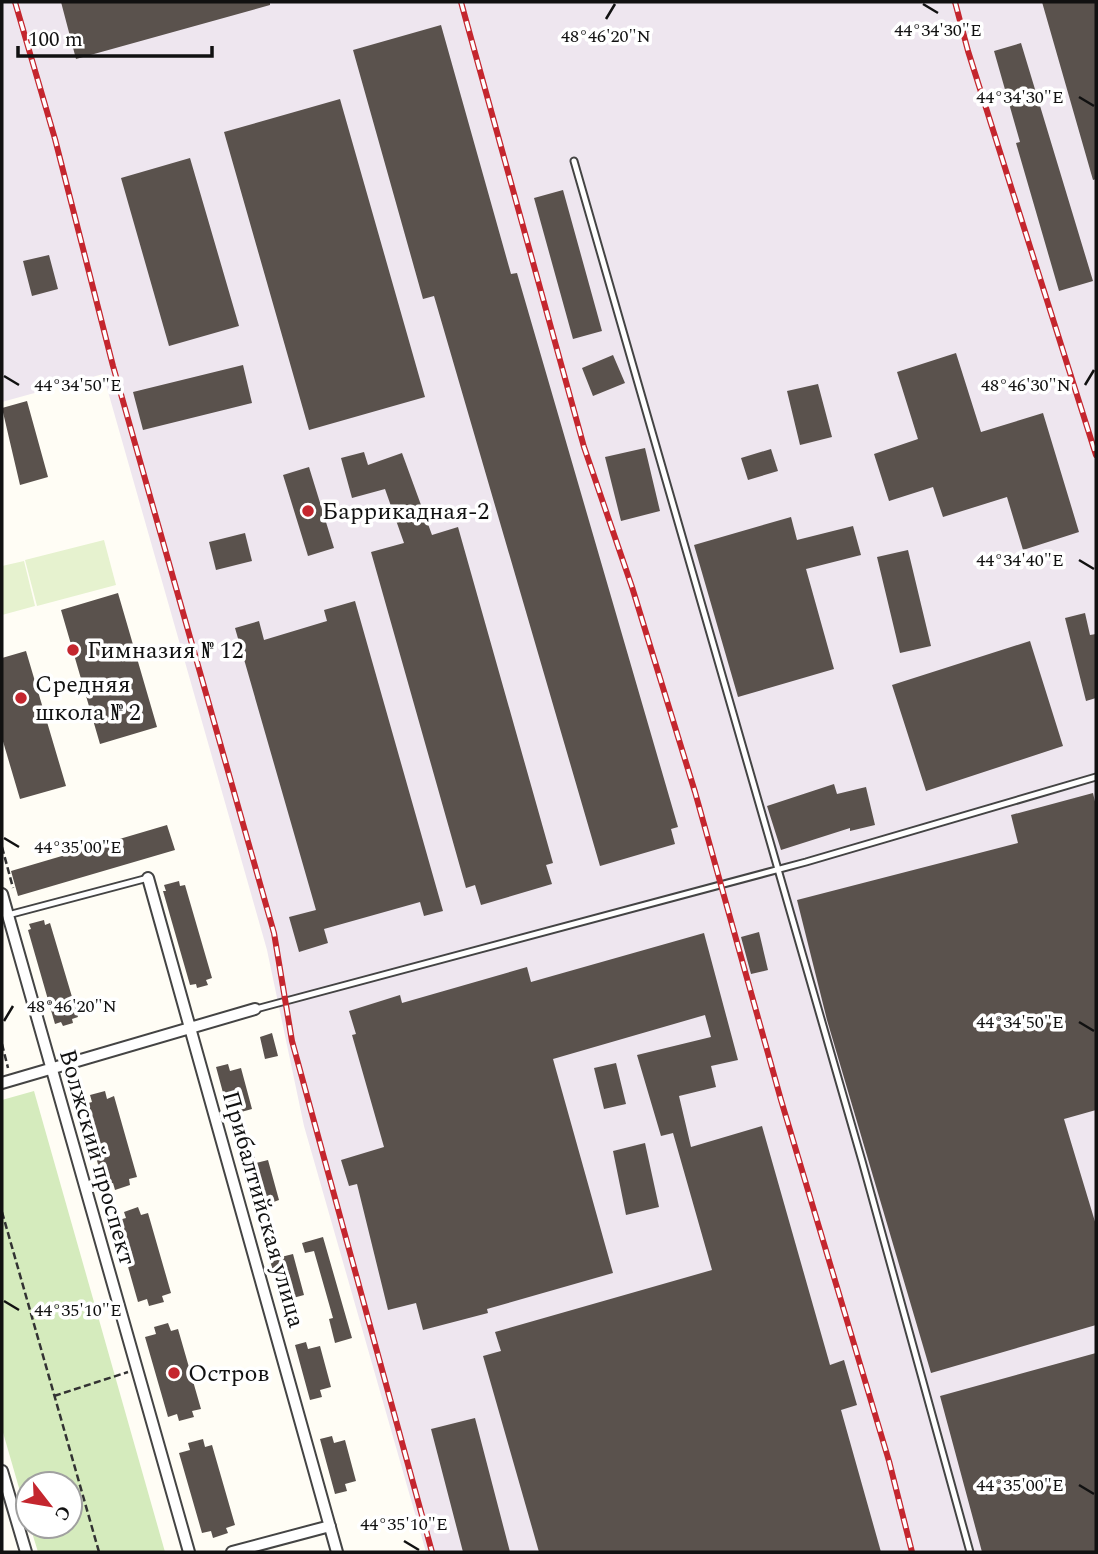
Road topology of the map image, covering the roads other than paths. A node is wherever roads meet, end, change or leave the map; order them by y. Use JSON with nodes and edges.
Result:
{"nodes":[{"id":1,"x":574,"y":161,"type":"dead end"},
{"id":2,"x":1096,"y":777,"type":"edge"},
{"id":3,"x":777,"y":870,"type":"junction"},
{"id":4,"x":148,"y":878,"type":"joint"},
{"id":5,"x":2,"y":894,"type":"edge"},
{"id":6,"x":8,"y":915,"type":"junction"},
{"id":7,"x":255,"y":1009,"type":"joint"},
{"id":8,"x":191,"y":1029,"type":"junction"},
{"id":9,"x":50,"y":1068,"type":"junction"},
{"id":10,"x":6,"y":1082,"type":"edge"},
{"id":11,"x":2,"y":1471,"type":"edge"},
{"id":12,"x":330,"y":1526,"type":"junction"},
{"id":13,"x":26,"y":1552,"type":"edge"},
{"id":14,"x":190,"y":1552,"type":"edge"},
{"id":15,"x":232,"y":1552,"type":"edge"},
{"id":16,"x":337,"y":1552,"type":"edge"},
{"id":17,"x":970,"y":1552,"type":"edge"}],
"edges":[{"from":1,"to":3,"type":"lane"},
{"from":2,"to":3,"type":"lane"},
{"from":3,"to":7,"type":"lane"},
{"from":3,"to":17,"type":"lane"},
{"from":4,"to":6,"type":"lane"},
{"from":4,"to":8,"type":"street","name":"Прибалтийская улица"},
{"from":5,"to":6,"type":"street","name":"Волжский проспект"},
{"from":6,"to":9,"type":"street","name":"Волжский проспект"},
{"from":7,"to":8,"type":"street"},
{"from":8,"to":9,"type":"street"},
{"from":8,"to":12,"type":"street","name":"Прибалтийская улица"},
{"from":9,"to":10,"type":"street"},
{"from":9,"to":14,"type":"street","name":"Волжский проспект"},
{"from":11,"to":13,"type":"street"},
{"from":12,"to":15,"type":"street"},
{"from":12,"to":16,"type":"street","name":"Прибалтийская улица"}]}
